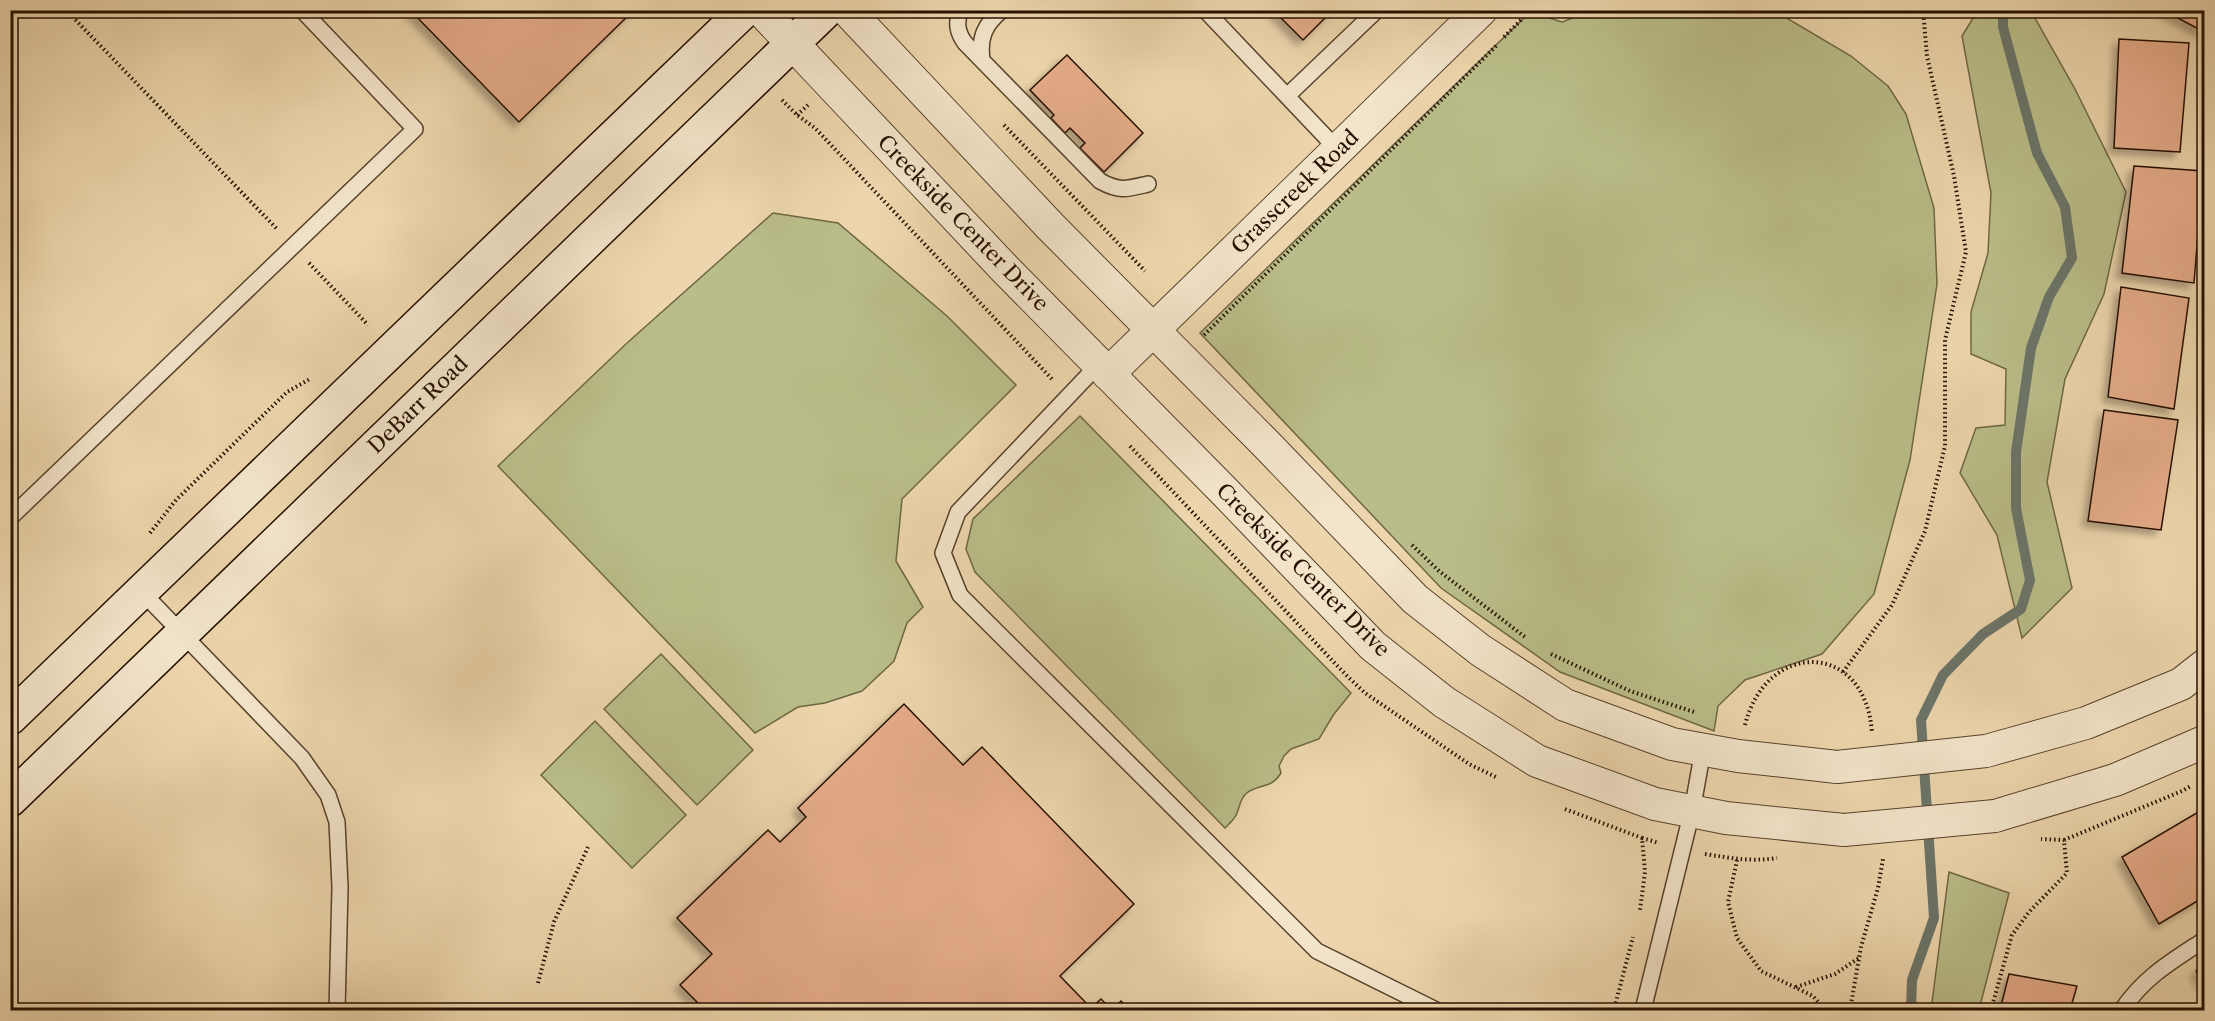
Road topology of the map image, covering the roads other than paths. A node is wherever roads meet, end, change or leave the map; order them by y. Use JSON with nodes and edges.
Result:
{"nodes":[{"id":1,"x":302,"y":10,"type":"edge"},
{"id":2,"x":745,"y":10,"type":"edge"},
{"id":3,"x":761,"y":10,"type":"edge"},
{"id":4,"x":827,"y":10,"type":"edge"},
{"id":5,"x":848,"y":10,"type":"edge"},
{"id":6,"x":960,"y":10,"type":"edge"},
{"id":7,"x":1002,"y":10,"type":"edge"},
{"id":8,"x":1205,"y":10,"type":"edge"},
{"id":9,"x":1481,"y":10,"type":"edge"},
{"id":10,"x":1373,"y":12,"type":"edge"},
{"id":11,"x":794,"y":45,"type":"junction"},
{"id":12,"x":982,"y":60,"type":"junction"},
{"id":13,"x":1287,"y":96,"type":"junction"},
{"id":14,"x":1338,"y":150,"type":"junction"},
{"id":15,"x":1148,"y":184,"type":"dead end"},
{"id":16,"x":1154,"y":329,"type":"junction"},
{"id":17,"x":1104,"y":369,"type":"junction"},
{"id":18,"x":10,"y":518,"type":"edge"},
{"id":19,"x":142,"y":592,"type":"junction"},
{"id":20,"x":182,"y":634,"type":"junction"},
{"id":21,"x":2205,"y":666,"type":"edge"},
{"id":22,"x":10,"y":718,"type":"edge"},
{"id":23,"x":2205,"y":742,"type":"edge"},
{"id":24,"x":1703,"y":750,"type":"junction"},
{"id":25,"x":10,"y":800,"type":"edge"},
{"id":26,"x":1692,"y":811,"type":"junction"},
{"id":27,"x":2205,"y":940,"type":"edge"},
{"id":28,"x":337,"y":1011,"type":"edge"},
{"id":29,"x":1436,"y":1011,"type":"edge"},
{"id":30,"x":1643,"y":1011,"type":"edge"},
{"id":31,"x":2122,"y":1011,"type":"edge"}],
"edges":[{"from":1,"to":18,"type":"lane"},
{"from":2,"to":19,"type":"main road"},
{"from":3,"to":11,"type":"street","name":"Creekside Center Drive"},
{"from":4,"to":11,"type":"main road","name":"DeBarr Road"},
{"from":5,"to":16,"type":"street"},
{"from":6,"to":12,"type":"lane"},
{"from":7,"to":12,"type":"lane"},
{"from":8,"to":13,"type":"lane"},
{"from":9,"to":14,"type":"street","name":"Grasscreek Road"},
{"from":10,"to":13,"type":"lane"},
{"from":11,"to":17,"type":"street","name":"Creekside Center Drive"},
{"from":11,"to":20,"type":"main road","name":"DeBarr Road"},
{"from":12,"to":15,"type":"lane"},
{"from":13,"to":14,"type":"lane"},
{"from":14,"to":16,"type":"street","name":"Grasscreek Road"},
{"from":16,"to":17,"type":"street","name":"Grasscreek Road"},
{"from":16,"to":24,"type":"street"},
{"from":17,"to":26,"type":"street","name":"Creekside Center Drive"},
{"from":17,"to":29,"type":"lane"},
{"from":19,"to":20,"type":"lane"},
{"from":19,"to":22,"type":"main road"},
{"from":20,"to":25,"type":"main road","name":"DeBarr Road"},
{"from":20,"to":28,"type":"lane"},
{"from":21,"to":24,"type":"street","bridge":true},
{"from":23,"to":26,"type":"street","name":"Creekside Center Drive","bridge":true},
{"from":24,"to":26,"type":"lane"},
{"from":26,"to":30,"type":"lane"},
{"from":27,"to":31,"type":"lane"}]}
